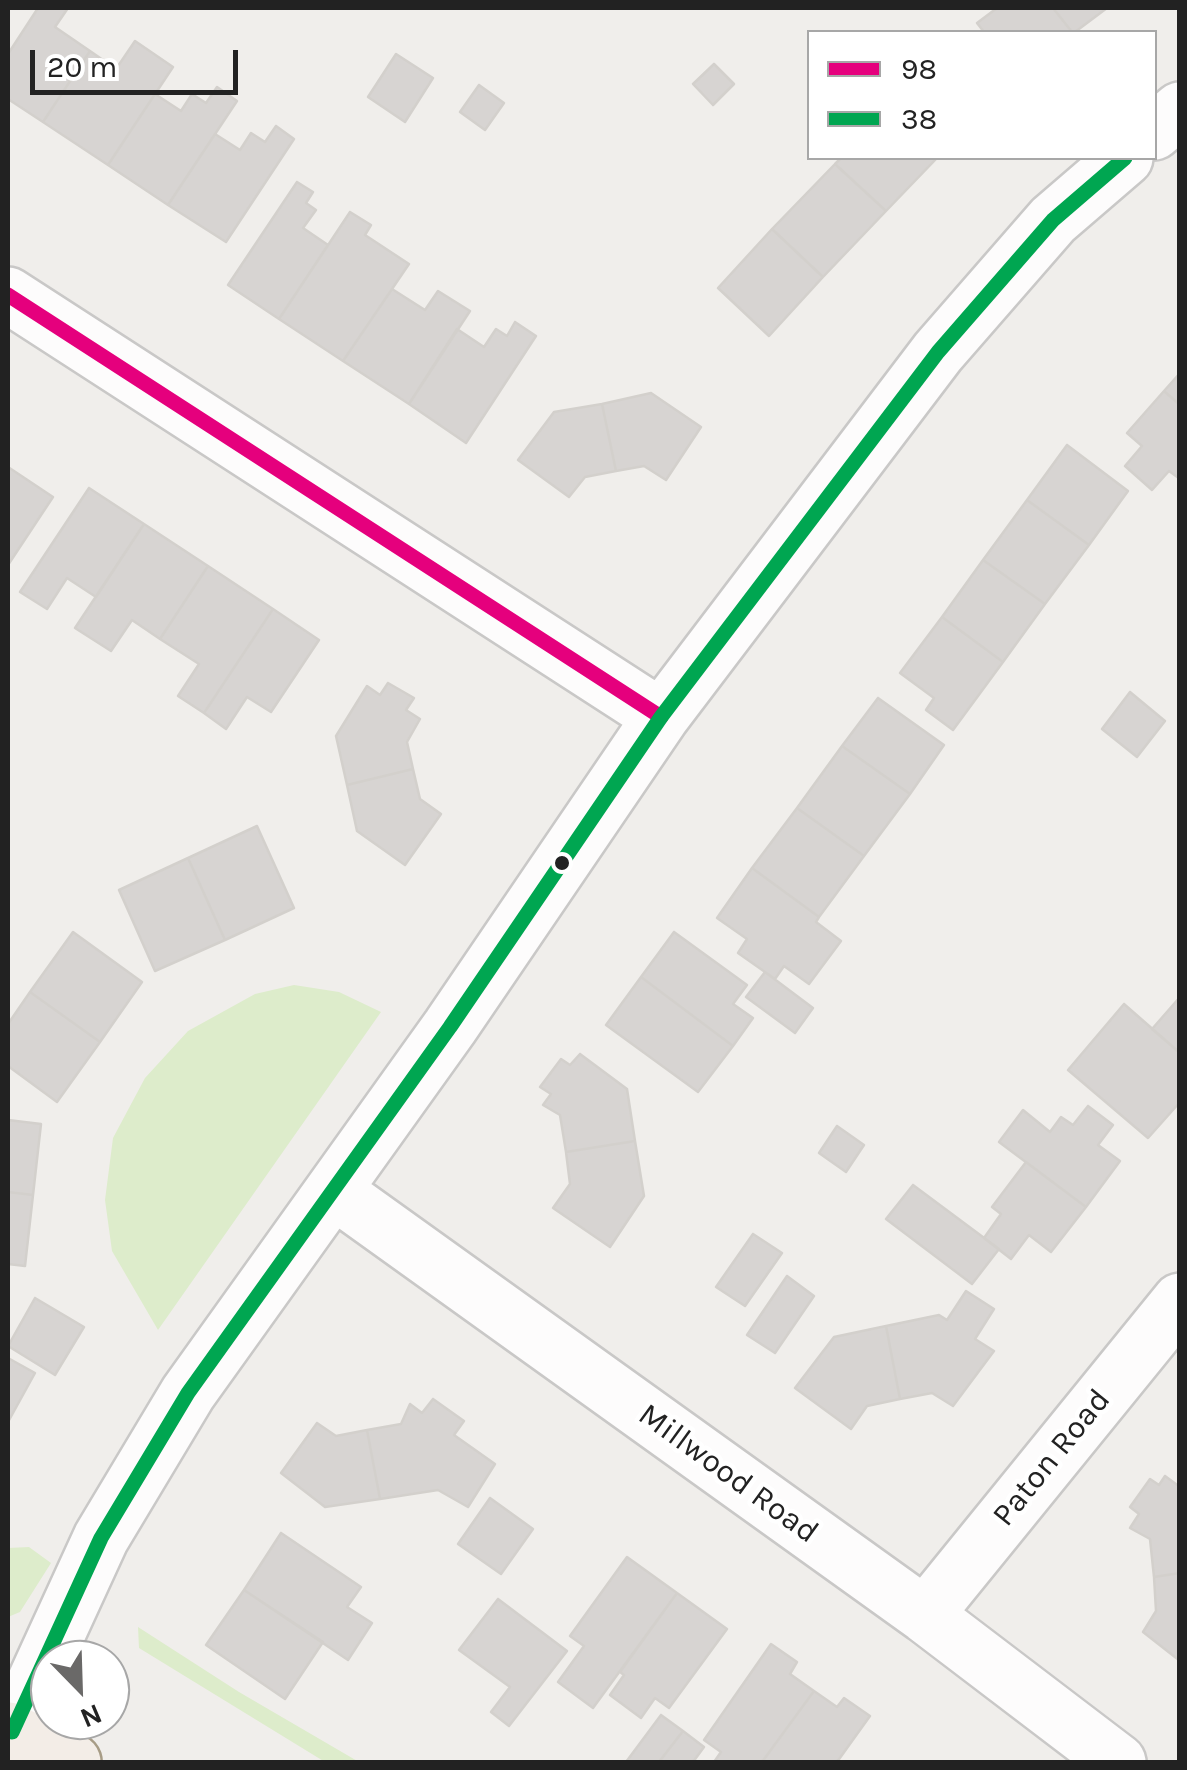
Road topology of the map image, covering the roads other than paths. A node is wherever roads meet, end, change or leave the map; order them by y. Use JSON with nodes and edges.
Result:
{"nodes":[{"id":1,"x":1180,"y":110,"type":"edge"},
{"id":2,"x":1157,"y":129,"type":"edge"},
{"id":3,"x":1123,"y":160,"type":"edge"},
{"id":4,"x":8,"y":295,"type":"edge"},
{"id":5,"x":661,"y":717,"type":"junction"},
{"id":6,"x":334,"y":1191,"type":"junction"},
{"id":7,"x":1180,"y":1301,"type":"edge"},
{"id":8,"x":925,"y":1615,"type":"junction"},
{"id":9,"x":10,"y":1731,"type":"edge"},
{"id":10,"x":73,"y":1762,"type":"edge"},
{"id":11,"x":1118,"y":1762,"type":"edge"}],
"edges":[{"from":1,"to":2,"type":"street"},
{"from":3,"to":5,"type":"street"},
{"from":4,"to":5,"type":"street"},
{"from":5,"to":6,"type":"street"},
{"from":6,"to":8,"type":"street","name":"Millwood Road"},
{"from":6,"to":9,"type":"street"},
{"from":7,"to":8,"type":"street","name":"Paton Road"},
{"from":8,"to":11,"type":"street","name":"Millwood Road"},
{"from":9,"to":10,"type":"main road"}]}
